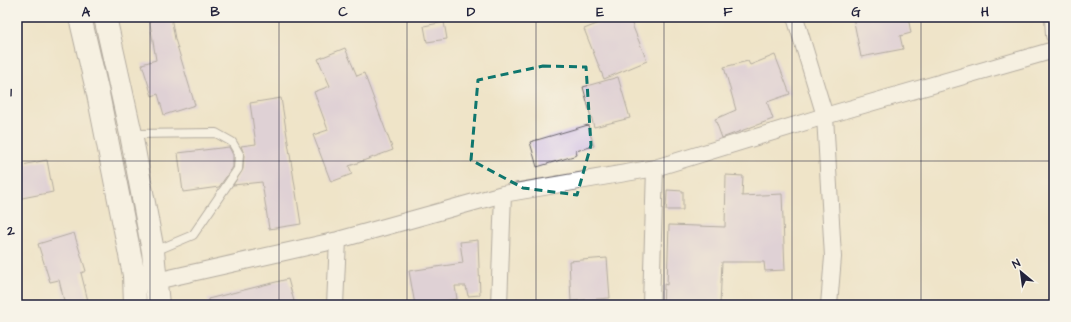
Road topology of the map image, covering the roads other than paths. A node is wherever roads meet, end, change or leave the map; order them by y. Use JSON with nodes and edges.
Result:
{"nodes":[{"id":1,"x":80,"y":17,"type":"edge"},
{"id":2,"x":105,"y":17,"type":"edge"},
{"id":3,"x":795,"y":17,"type":"edge"},
{"id":4,"x":1053,"y":17,"type":"edge"},
{"id":5,"x":1054,"y":35,"type":"edge"},
{"id":6,"x":1054,"y":50,"type":"edge"},
{"id":7,"x":825,"y":116,"type":"junction"},
{"id":8,"x":131,"y":134,"type":"junction"},
{"id":9,"x":655,"y":168,"type":"junction"},
{"id":10,"x":503,"y":194,"type":"junction"},
{"id":11,"x":338,"y":240,"type":"junction"},
{"id":12,"x":154,"y":251,"type":"junction"},
{"id":13,"x":156,"y":281,"type":"junction"},
{"id":14,"x":135,"y":305,"type":"edge"},
{"id":15,"x":158,"y":305,"type":"edge"},
{"id":16,"x":335,"y":305,"type":"edge"},
{"id":17,"x":498,"y":305,"type":"edge"},
{"id":18,"x":651,"y":305,"type":"edge"},
{"id":19,"x":829,"y":305,"type":"edge"}],
"edges":[{"from":1,"to":14,"type":"main road"},
{"from":2,"to":8,"type":"main road"},
{"from":3,"to":7,"type":"street"},
{"from":4,"to":5,"type":"street"},
{"from":6,"to":7,"type":"street"},
{"from":7,"to":9,"type":"street"},
{"from":7,"to":19,"type":"street"},
{"from":8,"to":12,"type":"main road"},
{"from":8,"to":12,"type":"lane"},
{"from":9,"to":10,"type":"street"},
{"from":9,"to":18,"type":"street"},
{"from":10,"to":11,"type":"street"},
{"from":10,"to":17,"type":"street"},
{"from":11,"to":13,"type":"street"},
{"from":11,"to":16,"type":"street"},
{"from":12,"to":13,"type":"main road"},
{"from":13,"to":15,"type":"main road"}]}
